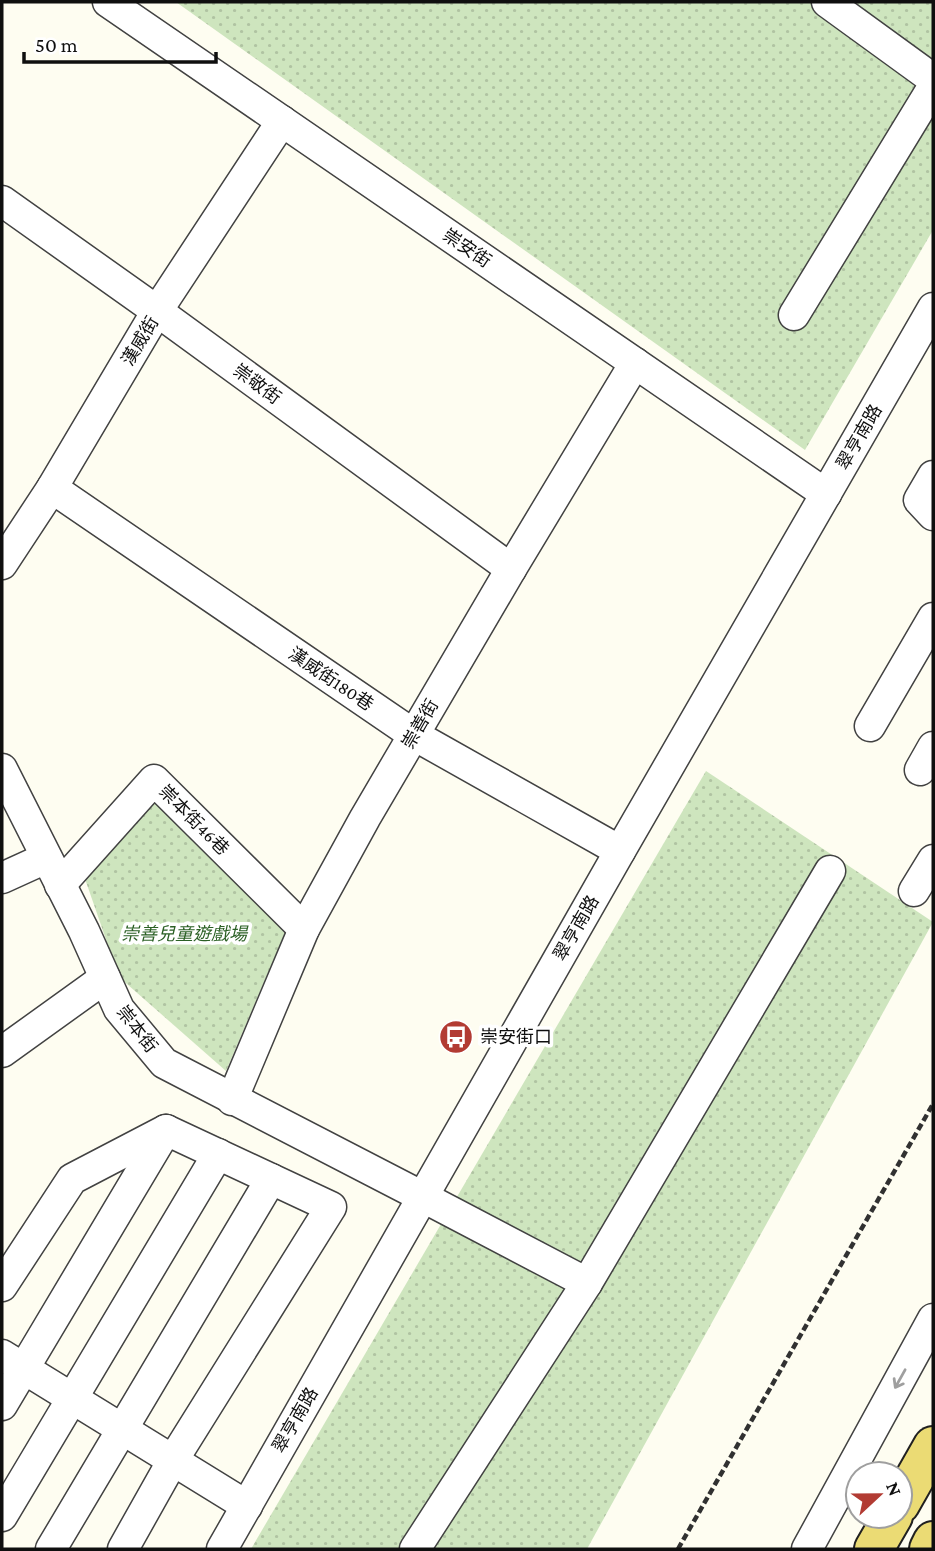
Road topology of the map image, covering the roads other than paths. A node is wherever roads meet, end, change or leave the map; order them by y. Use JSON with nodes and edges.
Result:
{"nodes":[{"id":1,"x":108,"y":2,"type":"edge"},
{"id":2,"x":827,"y":2,"type":"edge"},
{"id":3,"x":933,"y":79,"type":"edge"},
{"id":4,"x":933,"y":88,"type":"edge"},
{"id":5,"x":282,"y":121,"type":"junction"},
{"id":6,"x":2,"y":201,"type":"edge"},
{"id":7,"x":933,"y":308,"type":"edge"},
{"id":8,"x":157,"y":311,"type":"junction"},
{"id":9,"x":794,"y":315,"type":"dead end"},
{"id":10,"x":635,"y":363,"type":"junction"},
{"id":11,"x":933,"y":476,"type":"edge"},
{"id":12,"x":52,"y":488,"type":"junction"},
{"id":13,"x":827,"y":494,"type":"junction"},
{"id":14,"x":933,"y":515,"type":"edge"},
{"id":15,"x":2,"y":564,"type":"edge"},
{"id":16,"x":511,"y":569,"type":"junction"},
{"id":17,"x":933,"y":618,"type":"edge"},
{"id":18,"x":870,"y":726,"type":"dead end"},
{"id":19,"x":414,"y":735,"type":"junction"},
{"id":20,"x":2,"y":769,"type":"edge"},
{"id":21,"x":620,"y":851,"type":"junction"},
{"id":22,"x":46,"y":858,"type":"junction"},
{"id":23,"x":933,"y":860,"type":"edge"},
{"id":24,"x":830,"y":871,"type":"dead end"},
{"id":25,"x":2,"y":878,"type":"edge"},
{"id":26,"x":60,"y":885,"type":"junction"},
{"id":27,"x":914,"y":891,"type":"dead end"},
{"id":28,"x":304,"y":929,"type":"junction"},
{"id":29,"x":105,"y":978,"type":"junction"},
{"id":30,"x":2,"y":1052,"type":"edge"},
{"id":31,"x":232,"y":1100,"type":"junction"},
{"id":32,"x":166,"y":1130,"type":"junction"},
{"id":33,"x":218,"y":1154,"type":"junction"},
{"id":34,"x":271,"y":1179,"type":"junction"},
{"id":35,"x":423,"y":1196,"type":"junction"},
{"id":36,"x":587,"y":1283,"type":"junction"},
{"id":37,"x":2,"y":1286,"type":"edge"},
{"id":38,"x":933,"y":1319,"type":"edge"},
{"id":39,"x":13,"y":1362,"type":"edge"},
{"id":40,"x":72,"y":1398,"type":"junction"},
{"id":41,"x":2,"y":1405,"type":"edge"},
{"id":42,"x":121,"y":1429,"type":"junction"},
{"id":43,"x":933,"y":1446,"type":"edge"},
{"id":44,"x":173,"y":1460,"type":"junction"},
{"id":45,"x":914,"y":1479,"type":"edge"},
{"id":46,"x":247,"y":1506,"type":"junction"},
{"id":47,"x":2,"y":1516,"type":"edge"},
{"id":48,"x":885,"y":1530,"type":"edge"},
{"id":49,"x":933,"y":1541,"type":"edge"},
{"id":50,"x":51,"y":1549,"type":"edge"},
{"id":51,"x":123,"y":1549,"type":"edge"},
{"id":52,"x":222,"y":1549,"type":"edge"},
{"id":53,"x":415,"y":1549,"type":"edge"},
{"id":54,"x":807,"y":1549,"type":"edge"},
{"id":55,"x":874,"y":1549,"type":"edge"},
{"id":56,"x":929,"y":1549,"type":"edge"}],
"edges":[{"from":1,"to":5,"type":"street","name":"崇安街"},
{"from":2,"to":3,"type":"street"},
{"from":4,"to":9,"type":"street"},
{"from":5,"to":8,"type":"street","name":"漢威街"},
{"from":5,"to":10,"type":"street","name":"崇安街"},
{"from":6,"to":8,"type":"street","name":"崇敬街"},
{"from":7,"to":13,"type":"street","name":"翠亨南路"},
{"from":8,"to":12,"type":"street","name":"漢威街"},
{"from":8,"to":16,"type":"street","name":"崇敬街"},
{"from":10,"to":13,"type":"street","name":"崇安街"},
{"from":10,"to":16,"type":"street","name":"崇善街"},
{"from":11,"to":14,"type":"street"},
{"from":12,"to":15,"type":"street","name":"漢威街"},
{"from":12,"to":19,"type":"street","name":"漢威街180巷"},
{"from":13,"to":21,"type":"street","name":"翠亨南路"},
{"from":16,"to":19,"type":"street","name":"崇善街"},
{"from":17,"to":18,"type":"street"},
{"from":19,"to":21,"type":"street","name":"漢威街180巷"},
{"from":19,"to":28,"type":"street","name":"崇善街"},
{"from":20,"to":22,"type":"street","name":"崇本街"},
{"from":21,"to":35,"type":"street","name":"翠亨南路"},
{"from":22,"to":25,"type":"street"},
{"from":22,"to":26,"type":"street","name":"崇本街"},
{"from":23,"to":27,"type":"street"},
{"from":24,"to":36,"type":"street"},
{"from":26,"to":28,"type":"street","name":"崇本街46巷"},
{"from":26,"to":29,"type":"street","name":"崇本街"},
{"from":28,"to":31,"type":"street","name":"崇善街"},
{"from":29,"to":30,"type":"street"},
{"from":29,"to":31,"type":"street","name":"崇本街"},
{"from":31,"to":35,"type":"street","name":"崇本街"},
{"from":32,"to":33,"type":"street"},
{"from":32,"to":37,"type":"street"},
{"from":32,"to":39,"type":"street"},
{"from":33,"to":34,"type":"street"},
{"from":33,"to":40,"type":"street"},
{"from":34,"to":42,"type":"street"},
{"from":34,"to":44,"type":"street"},
{"from":35,"to":36,"type":"street","name":"崇本街"},
{"from":35,"to":46,"type":"street","name":"翠亨南路"},
{"from":36,"to":53,"type":"street"},
{"from":38,"to":54,"type":"street","one_way":true},
{"from":39,"to":40,"type":"street"},
{"from":39,"to":41,"type":"street"},
{"from":40,"to":42,"type":"street"},
{"from":40,"to":47,"type":"street"},
{"from":42,"to":44,"type":"street"},
{"from":42,"to":50,"type":"street"},
{"from":43,"to":45,"type":"main road"},
{"from":44,"to":46,"type":"street"},
{"from":44,"to":51,"type":"street"},
{"from":46,"to":52,"type":"street","name":"翠亨南路"},
{"from":48,"to":55,"type":"main road"},
{"from":49,"to":56,"type":"main road"}]}
